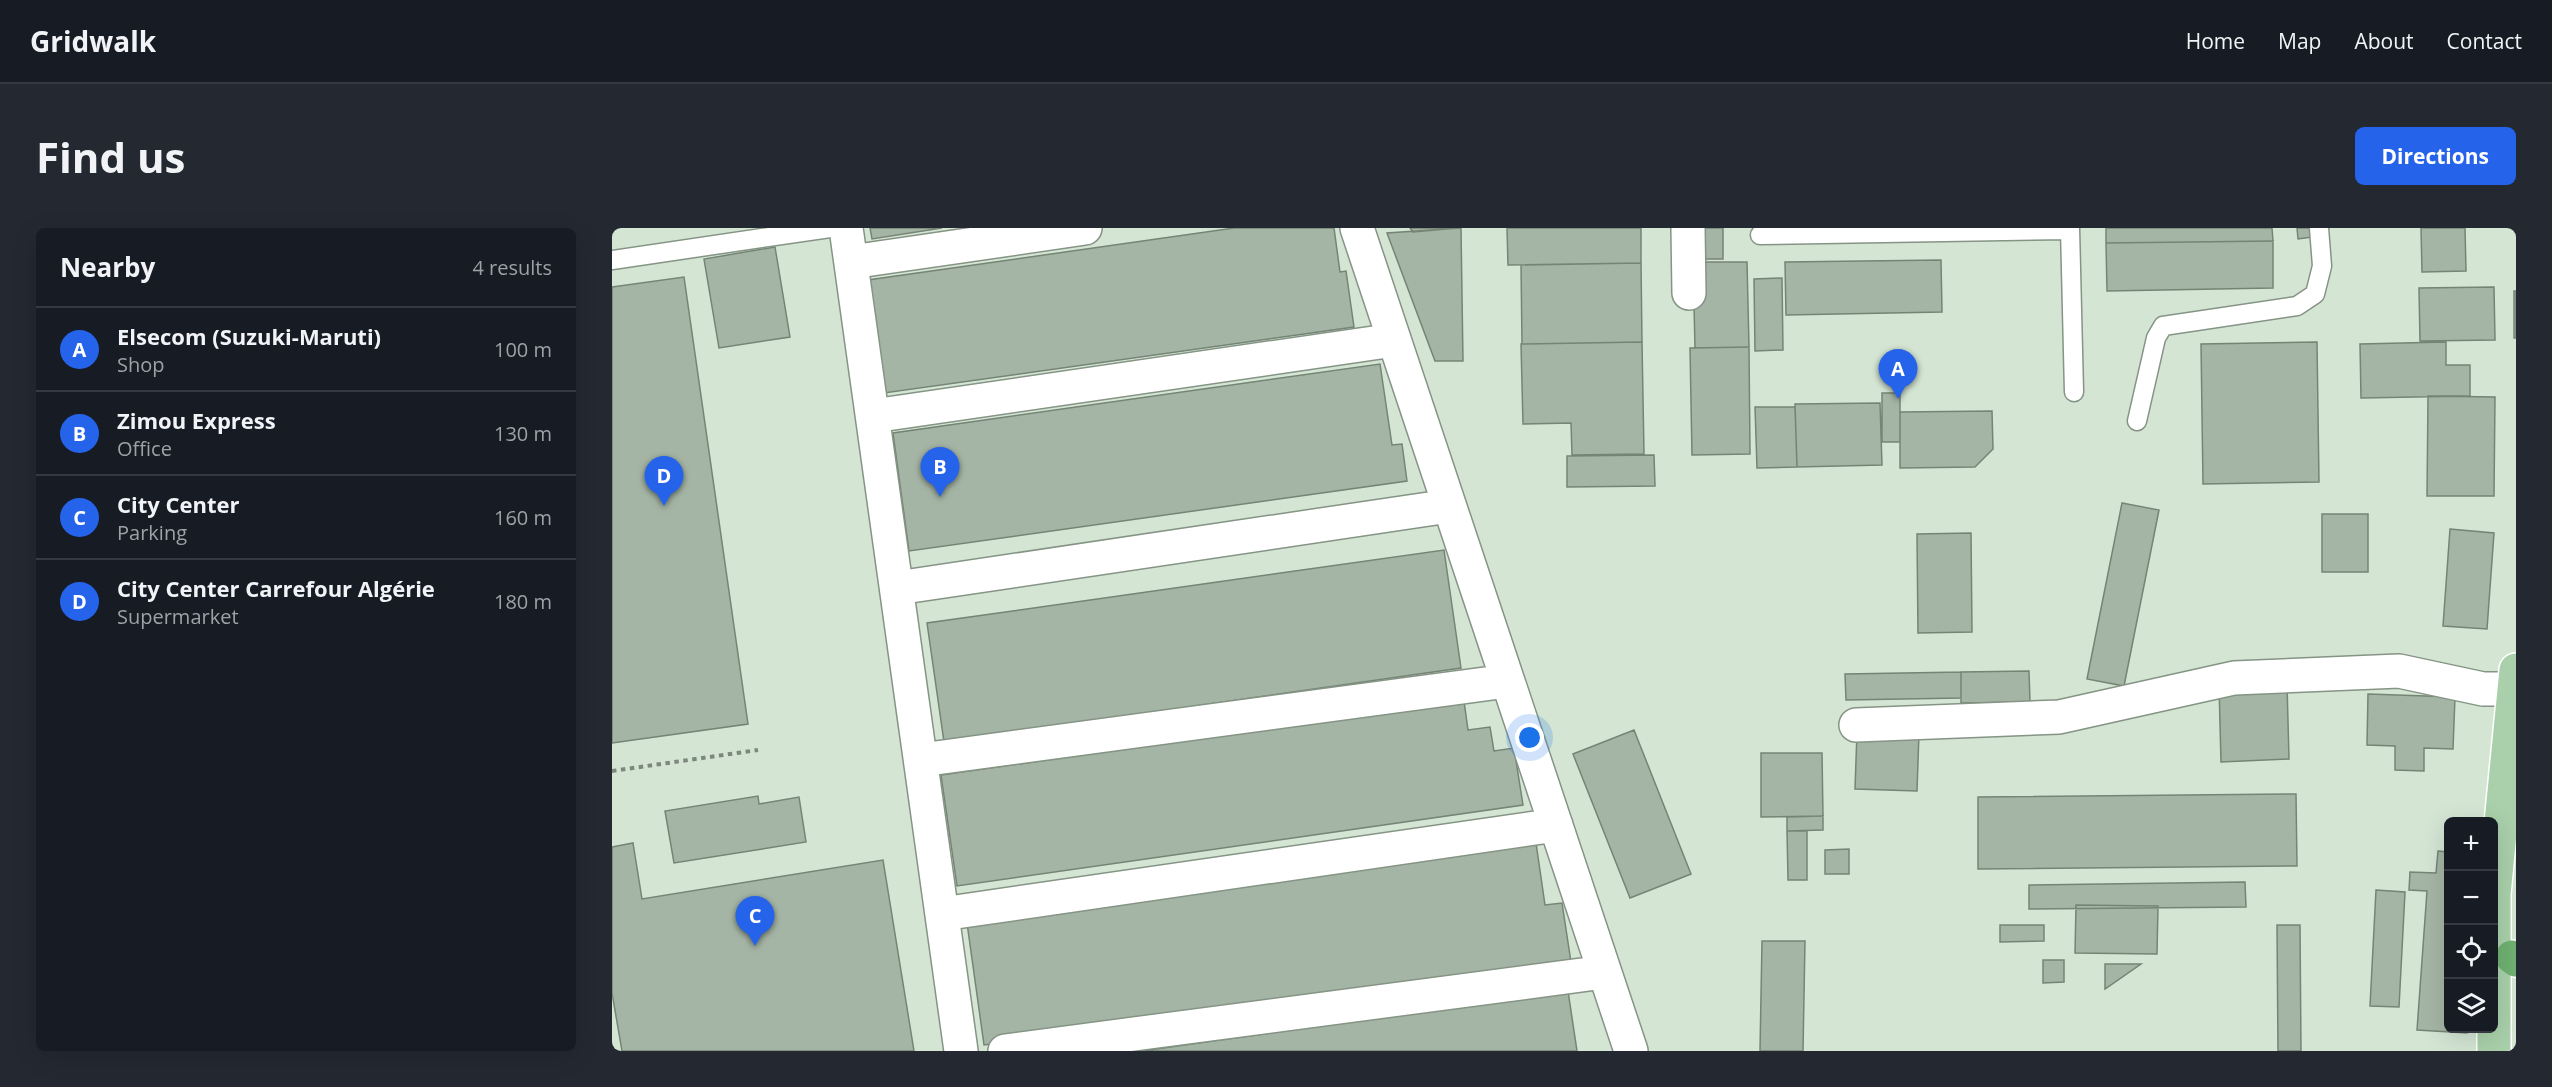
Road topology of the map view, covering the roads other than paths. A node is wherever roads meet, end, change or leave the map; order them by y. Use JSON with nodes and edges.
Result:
{"nodes":[{"id":1,"x":830,"y":228,"type":"edge"},
{"id":2,"x":846,"y":228,"type":"edge"},
{"id":3,"x":1085,"y":228,"type":"edge"},
{"id":4,"x":1357,"y":228,"type":"edge"},
{"id":5,"x":1688,"y":228,"type":"edge"},
{"id":6,"x":2319,"y":228,"type":"edge"},
{"id":7,"x":2070,"y":229,"type":"edge"},
{"id":8,"x":2026,"y":230,"type":"edge"},
{"id":9,"x":1760,"y":235,"type":"dead end"},
{"id":10,"x":612,"y":260,"type":"edge"},
{"id":11,"x":851,"y":262,"type":"junction"},
{"id":12,"x":1689,"y":293,"type":"dead end"},
{"id":13,"x":1394,"y":340,"type":"junction"},
{"id":14,"x":2074,"y":392,"type":"dead end"},
{"id":15,"x":873,"y":416,"type":"junction"},
{"id":16,"x":2138,"y":421,"type":"dead end"},
{"id":17,"x":1449,"y":506,"type":"junction"},
{"id":18,"x":897,"y":588,"type":"junction"},
{"id":19,"x":2515,"y":677,"type":"edge"},
{"id":20,"x":1507,"y":681,"type":"junction"},
{"id":21,"x":1856,"y":725,"type":"dead end"},
{"id":22,"x":2506,"y":755,"type":"junction"},
{"id":23,"x":921,"y":760,"type":"junction"},
{"id":24,"x":1556,"y":825,"type":"junction"},
{"id":25,"x":942,"y":914,"type":"junction"},
{"id":26,"x":2515,"y":964,"type":"edge"},
{"id":27,"x":1604,"y":972,"type":"junction"},
{"id":28,"x":2488,"y":1047,"type":"edge"},
{"id":29,"x":961,"y":1051,"type":"edge"},
{"id":30,"x":1005,"y":1051,"type":"edge"},
{"id":31,"x":1631,"y":1051,"type":"edge"}],
"edges":[{"from":1,"to":10,"type":"lane"},
{"from":2,"to":11,"type":"street"},
{"from":3,"to":11,"type":"street"},
{"from":4,"to":13,"type":"street"},
{"from":5,"to":12,"type":"street"},
{"from":6,"to":16,"type":"lane"},
{"from":7,"to":8,"type":"lane"},
{"from":7,"to":14,"type":"lane"},
{"from":8,"to":9,"type":"lane"},
{"from":11,"to":15,"type":"street"},
{"from":13,"to":15,"type":"street"},
{"from":13,"to":17,"type":"street"},
{"from":15,"to":18,"type":"street"},
{"from":17,"to":18,"type":"street"},
{"from":17,"to":20,"type":"street"},
{"from":18,"to":23,"type":"street"},
{"from":19,"to":21,"type":"street"},
{"from":19,"to":22,"type":"main road"},
{"from":20,"to":23,"type":"street"},
{"from":20,"to":24,"type":"street"},
{"from":22,"to":26,"type":"main road"},
{"from":22,"to":28,"type":"main road"},
{"from":23,"to":25,"type":"street"},
{"from":24,"to":25,"type":"street"},
{"from":24,"to":27,"type":"street"},
{"from":25,"to":29,"type":"street"},
{"from":27,"to":30,"type":"street"},
{"from":27,"to":31,"type":"street"}]}
